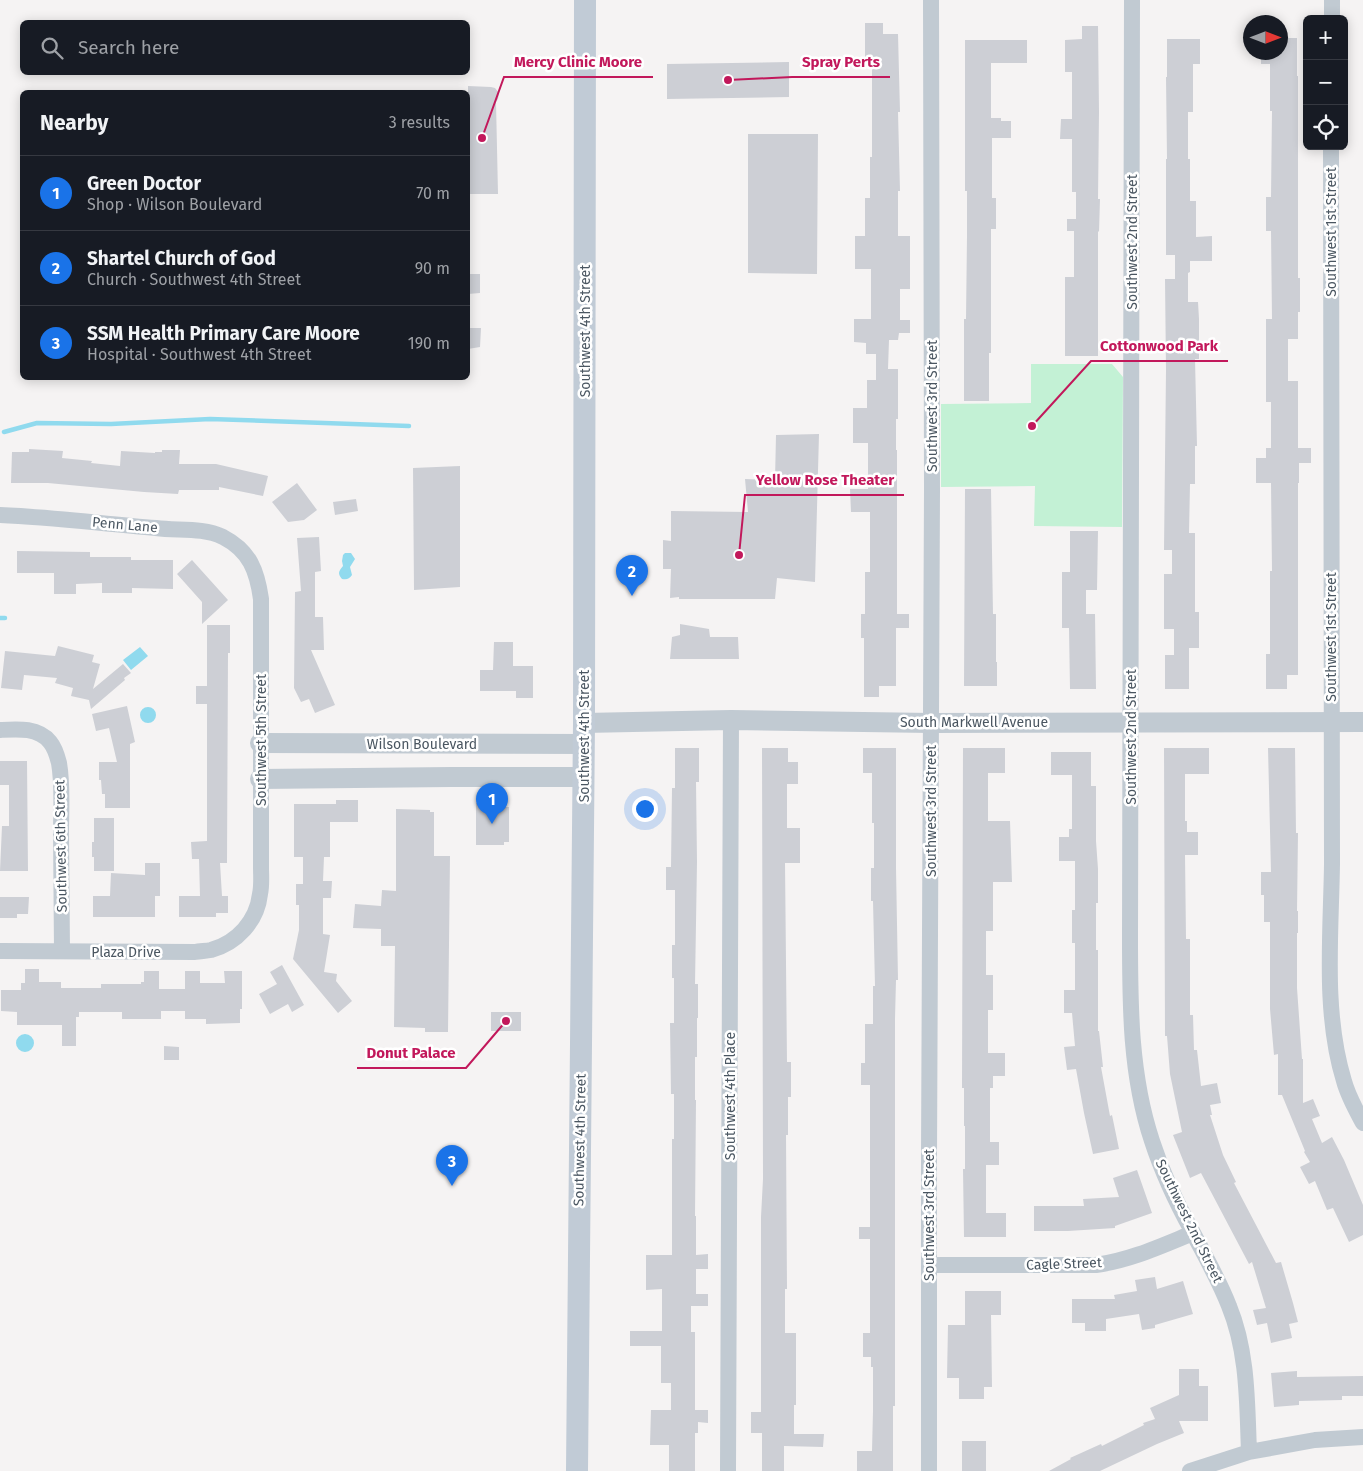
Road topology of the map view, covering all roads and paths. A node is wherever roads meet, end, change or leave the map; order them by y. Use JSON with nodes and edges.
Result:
{"nodes":[{"id":1,"x":585,"y":0,"type":"edge"},
{"id":2,"x":931,"y":0,"type":"edge"},
{"id":3,"x":1132,"y":0,"type":"edge"},
{"id":4,"x":1332,"y":0,"type":"edge"},
{"id":5,"x":1332,"y":15,"type":"edge"},
{"id":6,"x":1332,"y":150,"type":"edge"},
{"id":7,"x":0,"y":515,"type":"edge"},
{"id":8,"x":244,"y":553,"type":"joint"},
{"id":9,"x":731,"y":720,"type":"junction"},
{"id":10,"x":1131,"y":722,"type":"junction"},
{"id":11,"x":1331,"y":722,"type":"junction"},
{"id":12,"x":1363,"y":722,"type":"edge"},
{"id":13,"x":931,"y":723,"type":"junction"},
{"id":14,"x":0,"y":730,"type":"edge"},
{"id":15,"x":584,"y":734,"type":"junction"},
{"id":16,"x":260,"y":743,"type":"junction"},
{"id":17,"x":584,"y":777,"type":"junction"},
{"id":18,"x":260,"y":779,"type":"junction"},
{"id":19,"x":246,"y":928,"type":"joint"},
{"id":20,"x":0,"y":951,"type":"edge"},
{"id":21,"x":62,"y":952,"type":"junction"},
{"id":22,"x":1363,"y":1123,"type":"edge"},
{"id":23,"x":1192,"y":1233,"type":"junction"},
{"id":24,"x":929,"y":1265,"type":"junction"},
{"id":25,"x":1363,"y":1437,"type":"edge"},
{"id":26,"x":1249,"y":1452,"type":"junction"},
{"id":27,"x":577,"y":1471,"type":"edge"},
{"id":28,"x":728,"y":1471,"type":"edge"},
{"id":29,"x":929,"y":1471,"type":"edge"},
{"id":30,"x":1190,"y":1471,"type":"edge"}],
"edges":[{"from":1,"to":15,"type":"main road","name":"Southwest 4th Street"},
{"from":2,"to":13,"type":"street","name":"Southwest 3rd Street"},
{"from":3,"to":10,"type":"street","name":"Southwest 2nd Street"},
{"from":4,"to":5,"type":"street"},
{"from":6,"to":11,"type":"street","name":"Southwest 1st Street"},
{"from":7,"to":8,"type":"street","name":"Penn Lane"},
{"from":8,"to":16,"type":"street","name":"Southwest 5th Street"},
{"from":9,"to":13,"type":"street","name":"South Markwell Avenue"},
{"from":9,"to":15,"type":"street","name":"South Markwell Avenue"},
{"from":9,"to":28,"type":"street","name":"Southwest 4th Place"},
{"from":10,"to":11,"type":"street","name":"South Markwell Avenue"},
{"from":10,"to":13,"type":"street","name":"South Markwell Avenue"},
{"from":10,"to":23,"type":"street","name":"Southwest 2nd Street"},
{"from":11,"to":12,"type":"street","name":"South Markwell Avenue"},
{"from":11,"to":22,"type":"street","name":"Southwest 1st Street"},
{"from":13,"to":24,"type":"street","name":"Southwest 3rd Street"},
{"from":14,"to":21,"type":"street","name":"Southwest 6th Street"},
{"from":15,"to":16,"type":"street","name":"Wilson Boulevard"},
{"from":15,"to":17,"type":"main road","name":"Southwest 4th Street"},
{"from":16,"to":18,"type":"street","name":"Southwest 5th Street"},
{"from":17,"to":18,"type":"street"},
{"from":17,"to":27,"type":"main road","name":"Southwest 4th Street"},
{"from":18,"to":19,"type":"street","name":"Southwest 5th Street"},
{"from":19,"to":21,"type":"street","name":"Plaza Drive"},
{"from":20,"to":21,"type":"street","name":"Plaza Drive"},
{"from":23,"to":24,"type":"street","name":"Cagle Street"},
{"from":23,"to":26,"type":"street","name":"Southwest 2nd Street"},
{"from":24,"to":29,"type":"street","name":"Southwest 3rd Street"},
{"from":25,"to":26,"type":"street"},
{"from":26,"to":30,"type":"street"}]}
